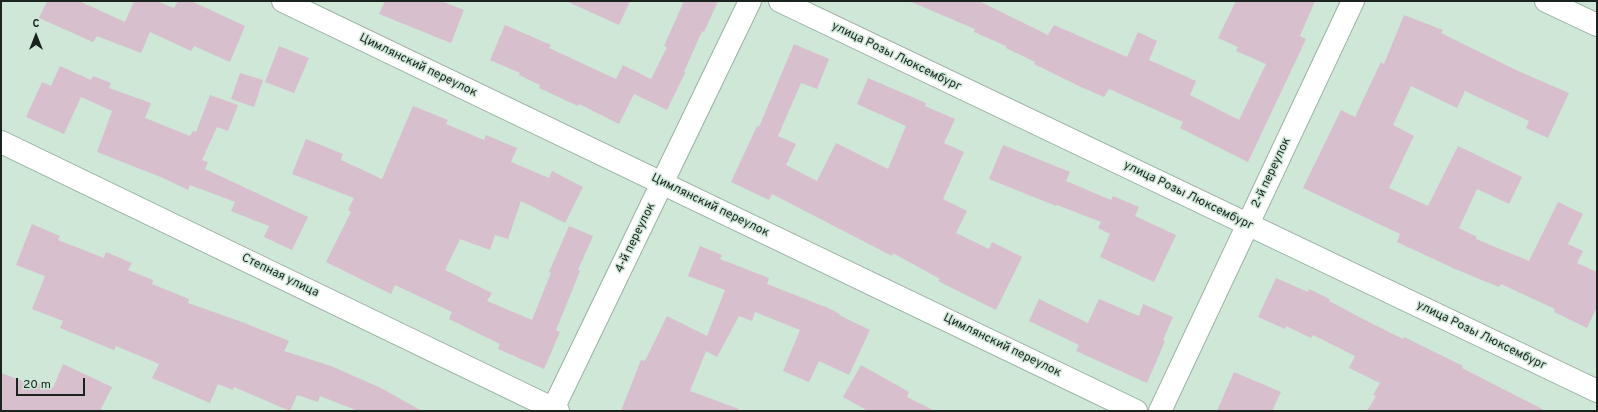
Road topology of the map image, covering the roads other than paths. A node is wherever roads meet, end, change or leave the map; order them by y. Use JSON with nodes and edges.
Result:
{"nodes":[{"id":1,"x":283,"y":1,"type":"edge"},
{"id":2,"x":750,"y":1,"type":"edge"},
{"id":3,"x":780,"y":1,"type":"edge"},
{"id":4,"x":1353,"y":1,"type":"edge"},
{"id":5,"x":1546,"y":1,"type":"edge"},
{"id":6,"x":1597,"y":25,"type":"edge"},
{"id":7,"x":1,"y":142,"type":"edge"},
{"id":8,"x":662,"y":183,"type":"junction"},
{"id":9,"x":1248,"y":224,"type":"junction"},
{"id":10,"x":1597,"y":391,"type":"edge"},
{"id":11,"x":555,"y":410,"type":"edge"},
{"id":12,"x":1136,"y":411,"type":"edge"},
{"id":13,"x":1160,"y":411,"type":"edge"}],
"edges":[{"from":1,"to":8,"type":"street","name":"Цимлянский переулок"},
{"from":2,"to":8,"type":"street","name":"4-й переулок"},
{"from":3,"to":9,"type":"street","name":"улица Розы Люксембург"},
{"from":4,"to":9,"type":"street","name":"2-й переулок"},
{"from":5,"to":6,"type":"street"},
{"from":7,"to":11,"type":"street","name":"Степная улица"},
{"from":8,"to":11,"type":"street","name":"4-й переулок"},
{"from":8,"to":12,"type":"street","name":"Цимлянский переулок"},
{"from":9,"to":10,"type":"street","name":"улица Розы Люксембург"},
{"from":9,"to":13,"type":"street","name":"2-й переулок"}]}
